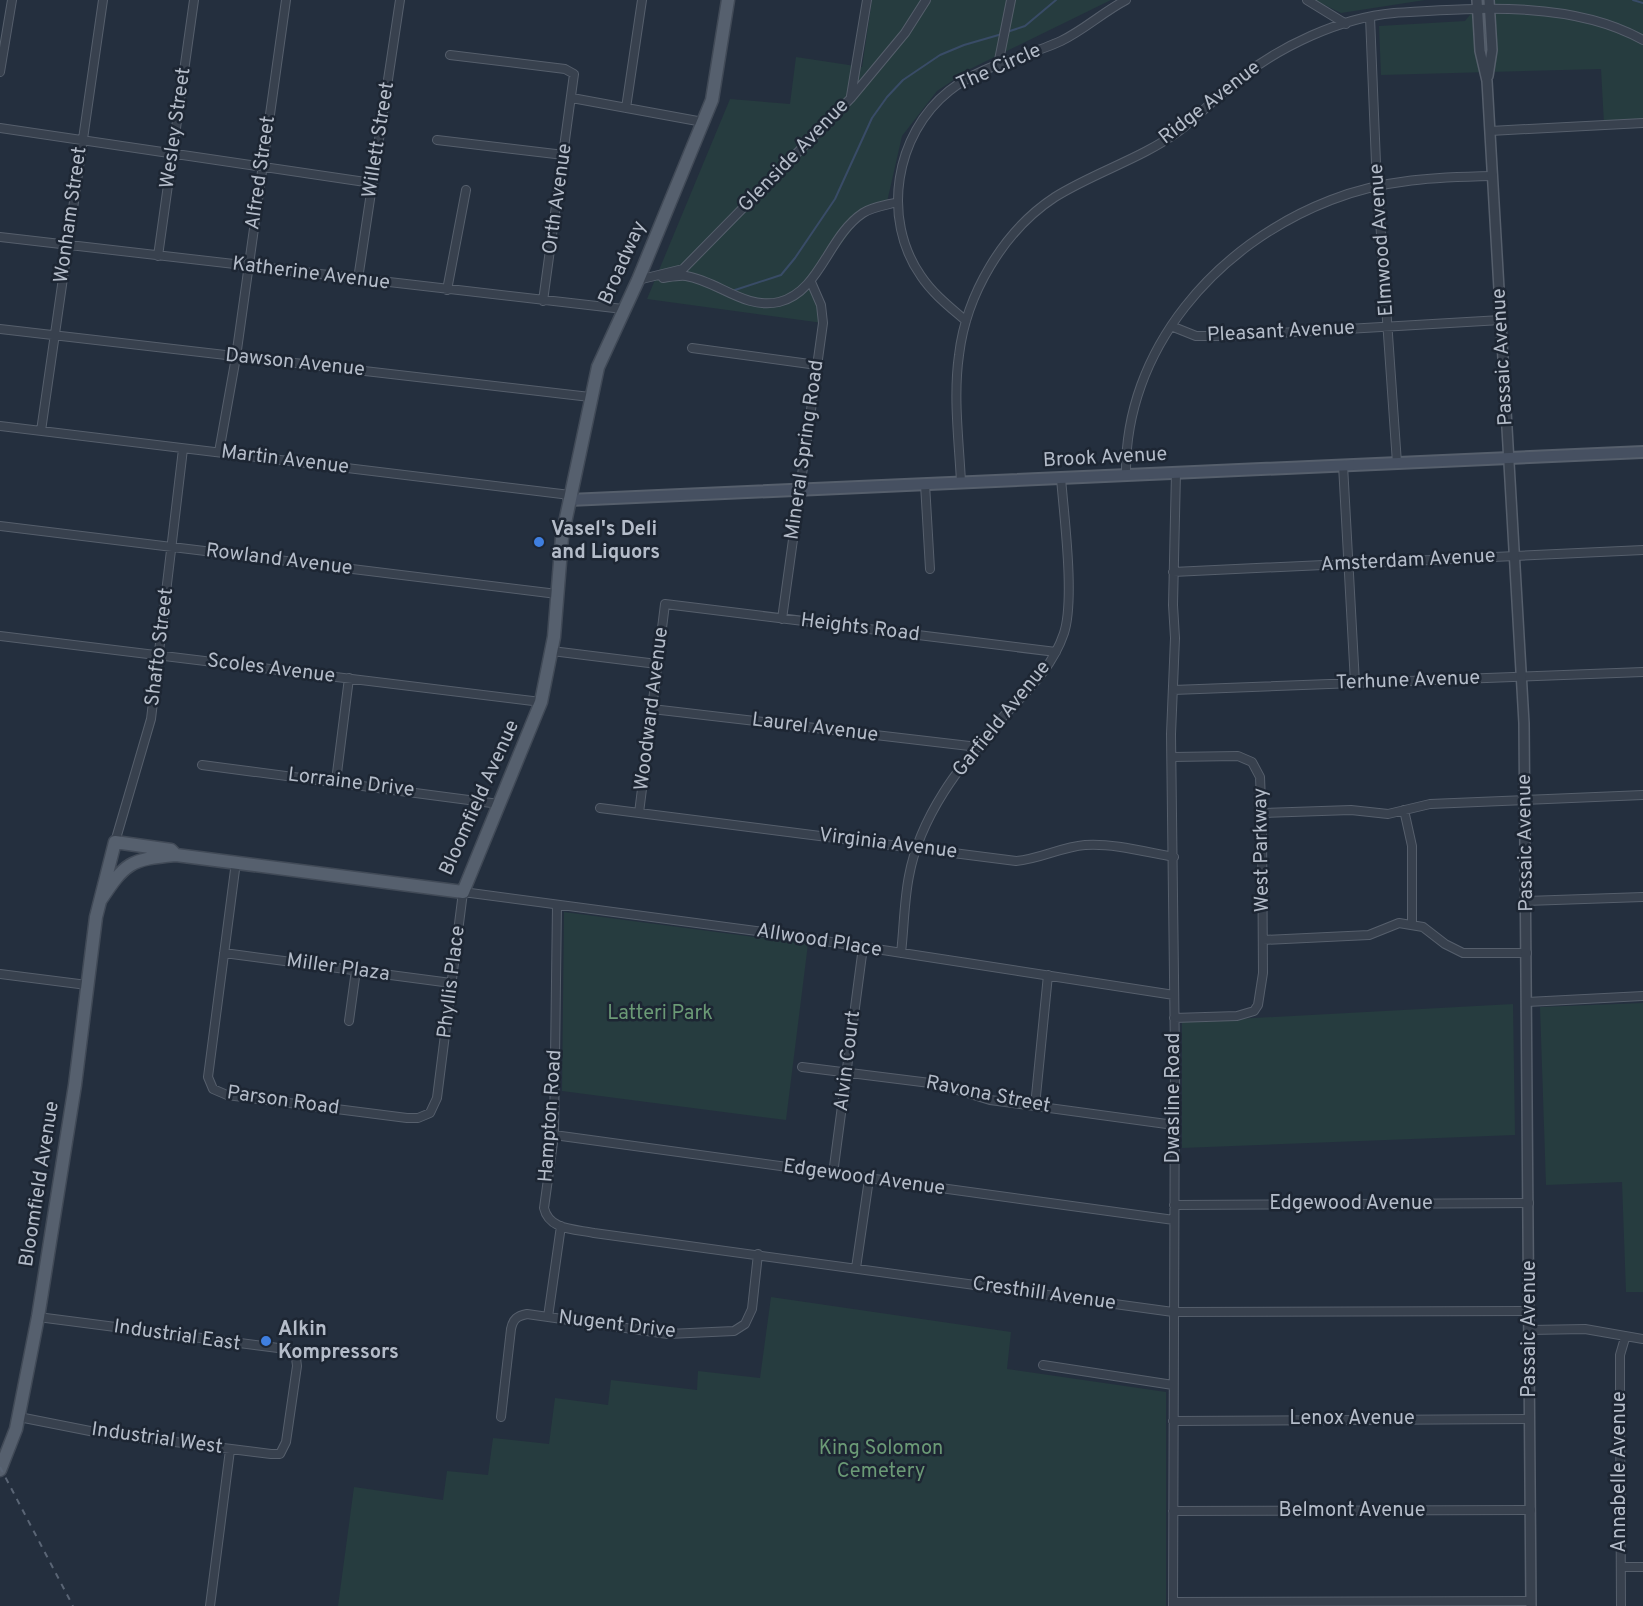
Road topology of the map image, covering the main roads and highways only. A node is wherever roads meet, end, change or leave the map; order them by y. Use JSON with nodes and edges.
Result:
{"nodes":[{"id":1,"x":728,"y":0,"type":"edge"},
{"id":2,"x":1643,"y":452,"type":"edge"},
{"id":3,"x":570,"y":497,"type":"junction"},
{"id":4,"x":561,"y":544,"type":"joint"},
{"id":5,"x":176,"y":855,"type":"junction"},
{"id":6,"x":100,"y":901,"type":"junction"},
{"id":7,"x":0,"y":1470,"type":"edge"}],
"edges":[{"from":1,"to":3,"type":"main road","name":"Broadway"},
{"from":2,"to":3,"type":"main road","name":"Brook Avenue"},
{"from":3,"to":4,"type":"main road","name":"Broadway"},
{"from":4,"to":5,"type":"main road","name":"Bloomfield Avenue"},
{"from":5,"to":6,"type":"main road","name":"Bloomfield Avenue"},
{"from":5,"to":6,"type":"main road","name":"Bloomfield Avenue"},
{"from":6,"to":7,"type":"main road","name":"Bloomfield Avenue"}]}
